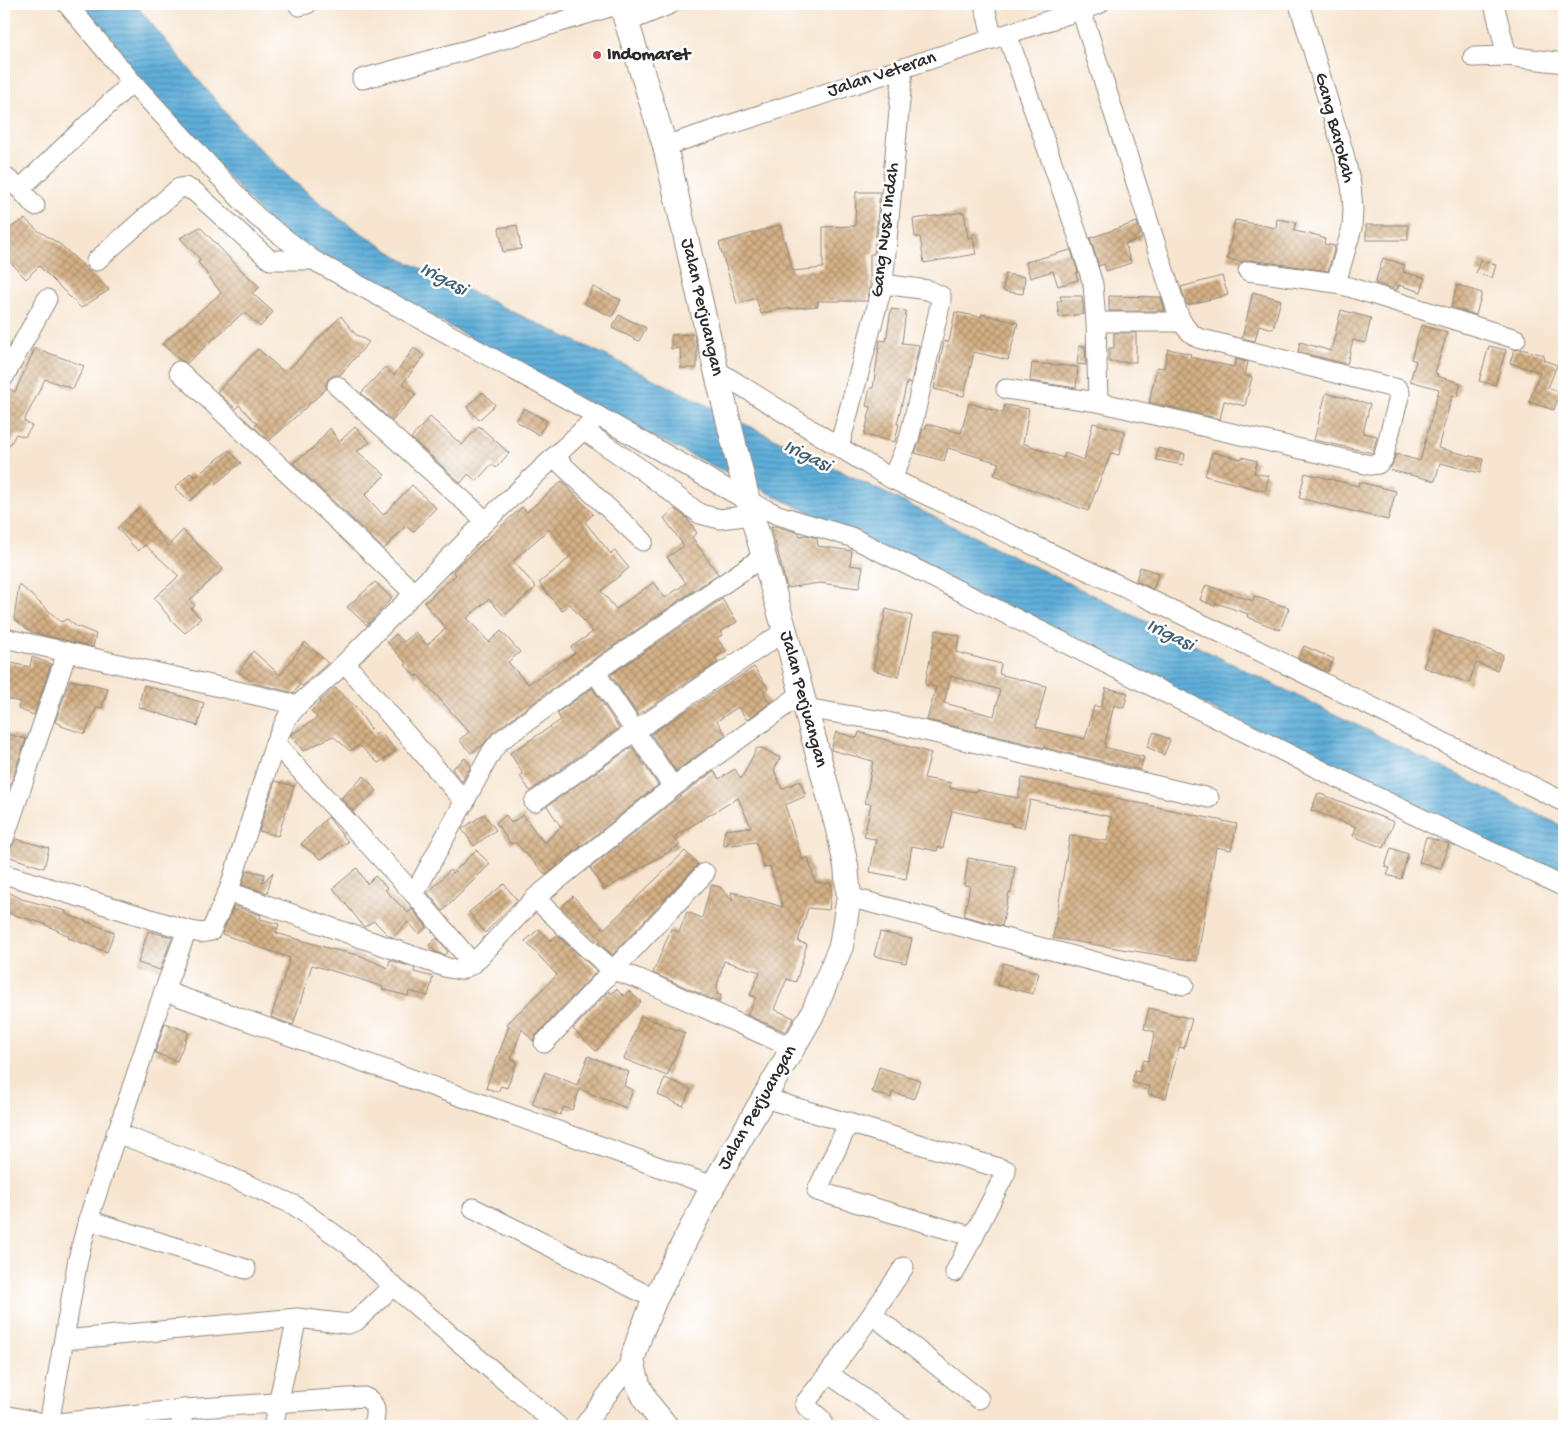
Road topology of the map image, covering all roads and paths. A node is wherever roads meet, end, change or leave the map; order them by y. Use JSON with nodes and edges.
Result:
{"nodes":[{"id":1,"x":67,"y":4,"type":"edge"},
{"id":2,"x":671,"y":4,"type":"edge"},
{"id":3,"x":984,"y":4,"type":"edge"},
{"id":4,"x":1099,"y":4,"type":"edge"},
{"id":5,"x":1299,"y":4,"type":"edge"},
{"id":6,"x":1494,"y":4,"type":"edge"},
{"id":7,"x":622,"y":10,"type":"edge"},
{"id":8,"x":1080,"y":10,"type":"junction"},
{"id":9,"x":1000,"y":36,"type":"junction"},
{"id":10,"x":1507,"y":56,"type":"junction"},
{"id":11,"x":1473,"y":57,"type":"dead end"},
{"id":12,"x":1564,"y":63,"type":"edge"},
{"id":13,"x":903,"y":68,"type":"junction"},
{"id":14,"x":362,"y":80,"type":"dead end"},
{"id":15,"x":132,"y":82,"type":"junction"},
{"id":16,"x":665,"y":146,"type":"junction"},
{"id":17,"x":4,"y":176,"type":"edge"},
{"id":18,"x":20,"y":189,"type":"junction"},
{"id":19,"x":35,"y":206,"type":"dead end"},
{"id":20,"x":313,"y":260,"type":"junction"},
{"id":21,"x":96,"y":261,"type":"dead end"},
{"id":22,"x":1248,"y":271,"type":"dead end"},
{"id":23,"x":1336,"y":283,"type":"junction"},
{"id":24,"x":883,"y":284,"type":"junction"},
{"id":25,"x":47,"y":299,"type":"dead end"},
{"id":26,"x":1096,"y":322,"type":"junction"},
{"id":27,"x":1181,"y":322,"type":"junction"},
{"id":28,"x":1516,"y":339,"type":"dead end"},
{"id":29,"x":179,"y":371,"type":"dead end"},
{"id":30,"x":717,"y":372,"type":"junction"},
{"id":31,"x":4,"y":377,"type":"edge"},
{"id":32,"x":337,"y":386,"type":"dead end"},
{"id":33,"x":1006,"y":389,"type":"dead end"},
{"id":34,"x":1098,"y":402,"type":"junction"},
{"id":35,"x":598,"y":416,"type":"junction"},
{"id":36,"x":583,"y":430,"type":"junction"},
{"id":37,"x":838,"y":448,"type":"junction"},
{"id":38,"x":554,"y":457,"type":"junction"},
{"id":39,"x":892,"y":478,"type":"junction"},
{"id":40,"x":749,"y":503,"type":"junction"},
{"id":41,"x":486,"y":521,"type":"junction"},
{"id":42,"x":643,"y":541,"type":"dead end"},
{"id":43,"x":764,"y":556,"type":"junction"},
{"id":44,"x":414,"y":593,"type":"junction"},
{"id":45,"x":785,"y":631,"type":"junction"},
{"id":46,"x":4,"y":638,"type":"edge"},
{"id":47,"x":67,"y":652,"type":"junction"},
{"id":48,"x":345,"y":663,"type":"junction"},
{"id":49,"x":596,"y":672,"type":"junction"},
{"id":50,"x":803,"y":701,"type":"junction"},
{"id":51,"x":298,"y":705,"type":"junction"},
{"id":52,"x":635,"y":731,"type":"junction"},
{"id":53,"x":275,"y":743,"type":"junction"},
{"id":54,"x":673,"y":787,"type":"junction"},
{"id":55,"x":1209,"y":798,"type":"dead end"},
{"id":56,"x":465,"y":802,"type":"junction"},
{"id":57,"x":534,"y":802,"type":"dead end"},
{"id":58,"x":1564,"y":802,"type":"edge"},
{"id":59,"x":4,"y":839,"type":"edge"},
{"id":60,"x":705,"y":873,"type":"dead end"},
{"id":61,"x":4,"y":874,"type":"edge"},
{"id":62,"x":1564,"y":888,"type":"edge"},
{"id":63,"x":228,"y":892,"type":"junction"},
{"id":64,"x":414,"y":894,"type":"junction"},
{"id":65,"x":849,"y":897,"type":"junction"},
{"id":66,"x":535,"y":898,"type":"junction"},
{"id":67,"x":187,"y":930,"type":"junction"},
{"id":68,"x":473,"y":964,"type":"junction"},
{"id":69,"x":612,"y":970,"type":"junction"},
{"id":70,"x":1184,"y":985,"type":"dead end"},
{"id":71,"x":164,"y":991,"type":"junction"},
{"id":72,"x":544,"y":1043,"type":"dead end"},
{"id":73,"x":793,"y":1048,"type":"junction"},
{"id":74,"x":764,"y":1098,"type":"junction"},
{"id":75,"x":849,"y":1122,"type":"junction"},
{"id":76,"x":116,"y":1133,"type":"junction"},
{"id":77,"x":713,"y":1186,"type":"junction"},
{"id":78,"x":473,"y":1208,"type":"dead end"},
{"id":79,"x":88,"y":1220,"type":"junction"},
{"id":80,"x":974,"y":1237,"type":"junction"},
{"id":81,"x":904,"y":1267,"type":"dead end"},
{"id":82,"x":246,"y":1269,"type":"dead end"},
{"id":83,"x":955,"y":1272,"type":"dead end"},
{"id":84,"x":393,"y":1286,"type":"junction"},
{"id":85,"x":655,"y":1300,"type":"junction"},
{"id":86,"x":873,"y":1315,"type":"junction"},
{"id":87,"x":297,"y":1318,"type":"junction"},
{"id":88,"x":64,"y":1340,"type":"junction"},
{"id":89,"x":632,"y":1362,"type":"junction"},
{"id":90,"x":829,"y":1374,"type":"junction"},
{"id":91,"x":979,"y":1399,"type":"dead end"},
{"id":92,"x":279,"y":1402,"type":"junction"},
{"id":93,"x":4,"y":1415,"type":"edge"},
{"id":94,"x":183,"y":1418,"type":"edge"},
{"id":95,"x":49,"y":1424,"type":"junction"},
{"id":96,"x":273,"y":1426,"type":"edge"},
{"id":97,"x":373,"y":1426,"type":"edge"},
{"id":98,"x":558,"y":1426,"type":"edge"},
{"id":99,"x":584,"y":1426,"type":"edge"},
{"id":100,"x":666,"y":1426,"type":"edge"},
{"id":101,"x":818,"y":1426,"type":"edge"},
{"id":102,"x":902,"y":1426,"type":"edge"}],
"edges":[{"from":1,"to":15,"type":"street"},
{"from":2,"to":7,"type":"street"},
{"from":3,"to":9,"type":"street"},
{"from":4,"to":8,"type":"street","name":"Jalan Veteran"},
{"from":5,"to":23,"type":"street","name":"Gang Barokah"},
{"from":6,"to":10,"type":"street"},
{"from":7,"to":14,"type":"street"},
{"from":7,"to":16,"type":"main road","name":"Jalan Perjuangan"},
{"from":8,"to":9,"type":"street","name":"Jalan Veteran"},
{"from":8,"to":27,"type":"street"},
{"from":9,"to":13,"type":"street","name":"Jalan Veteran"},
{"from":9,"to":26,"type":"street"},
{"from":10,"to":11,"type":"street"},
{"from":10,"to":12,"type":"street"},
{"from":13,"to":16,"type":"street","name":"Jalan Veteran"},
{"from":13,"to":24,"type":"street","name":"Gang Nusa Indah"},
{"from":15,"to":18,"type":"street"},
{"from":15,"to":20,"type":"street"},
{"from":16,"to":30,"type":"main road","name":"Jalan Perjuangan"},
{"from":17,"to":18,"type":"street"},
{"from":18,"to":19,"type":"street"},
{"from":20,"to":21,"type":"street"},
{"from":20,"to":35,"type":"street"},
{"from":22,"to":23,"type":"street"},
{"from":23,"to":28,"type":"street"},
{"from":24,"to":37,"type":"street","name":"Gang Nusa Indah"},
{"from":24,"to":39,"type":"street"},
{"from":25,"to":31,"type":"street"},
{"from":26,"to":27,"type":"street"},
{"from":26,"to":34,"type":"street"},
{"from":27,"to":34,"type":"street"},
{"from":29,"to":44,"type":"street"},
{"from":30,"to":37,"type":"street"},
{"from":30,"to":40,"type":"main road","name":"Jalan Perjuangan"},
{"from":32,"to":41,"type":"street"},
{"from":33,"to":34,"type":"street"},
{"from":35,"to":36,"type":"street"},
{"from":35,"to":40,"type":"street"},
{"from":36,"to":38,"type":"street"},
{"from":36,"to":40,"type":"street"},
{"from":37,"to":39,"type":"street"},
{"from":38,"to":41,"type":"street"},
{"from":38,"to":42,"type":"street"},
{"from":39,"to":58,"type":"street"},
{"from":40,"to":43,"type":"main road","name":"Jalan Perjuangan"},
{"from":40,"to":62,"type":"street"},
{"from":41,"to":44,"type":"street"},
{"from":43,"to":45,"type":"main road","name":"Jalan Perjuangan"},
{"from":43,"to":49,"type":"street"},
{"from":44,"to":48,"type":"street"},
{"from":45,"to":50,"type":"main road","name":"Jalan Perjuangan"},
{"from":45,"to":52,"type":"street"},
{"from":46,"to":47,"type":"street"},
{"from":47,"to":51,"type":"street"},
{"from":47,"to":59,"type":"street"},
{"from":48,"to":51,"type":"street"},
{"from":48,"to":56,"type":"street"},
{"from":49,"to":52,"type":"street"},
{"from":49,"to":56,"type":"street"},
{"from":50,"to":54,"type":"street"},
{"from":50,"to":55,"type":"street"},
{"from":50,"to":65,"type":"main road","name":"Jalan Perjuangan"},
{"from":51,"to":53,"type":"street"},
{"from":52,"to":54,"type":"street"},
{"from":52,"to":57,"type":"street"},
{"from":53,"to":63,"type":"street"},
{"from":53,"to":64,"type":"street"},
{"from":54,"to":66,"type":"street"},
{"from":56,"to":64,"type":"street"},
{"from":60,"to":69,"type":"street"},
{"from":61,"to":67,"type":"street"},
{"from":63,"to":67,"type":"street"},
{"from":63,"to":68,"type":"street"},
{"from":64,"to":68,"type":"street"},
{"from":65,"to":70,"type":"street"},
{"from":65,"to":73,"type":"main road","name":"Jalan Perjuangan"},
{"from":66,"to":68,"type":"street"},
{"from":66,"to":69,"type":"street"},
{"from":67,"to":71,"type":"street"},
{"from":69,"to":72,"type":"street"},
{"from":69,"to":73,"type":"street"},
{"from":71,"to":76,"type":"street"},
{"from":71,"to":77,"type":"street"},
{"from":73,"to":74,"type":"main road","name":"Jalan Perjuangan"},
{"from":74,"to":75,"type":"street"},
{"from":74,"to":77,"type":"main road","name":"Jalan Perjuangan"},
{"from":75,"to":80,"type":"street"},
{"from":75,"to":80,"type":"street"},
{"from":76,"to":79,"type":"street"},
{"from":76,"to":84,"type":"street"},
{"from":77,"to":85,"type":"main road","name":"Jalan Perjuangan"},
{"from":78,"to":85,"type":"street"},
{"from":79,"to":82,"type":"street"},
{"from":79,"to":88,"type":"street"},
{"from":80,"to":83,"type":"street"},
{"from":81,"to":86,"type":"street"},
{"from":84,"to":87,"type":"street"},
{"from":84,"to":98,"type":"street"},
{"from":85,"to":89,"type":"main road","name":"Jalan Perjuangan"},
{"from":86,"to":90,"type":"street"},
{"from":86,"to":91,"type":"street"},
{"from":87,"to":88,"type":"street"},
{"from":87,"to":92,"type":"street"},
{"from":88,"to":95,"type":"street"},
{"from":89,"to":99,"type":"street"},
{"from":89,"to":100,"type":"main road"},
{"from":90,"to":101,"type":"street"},
{"from":90,"to":102,"type":"street"},
{"from":92,"to":94,"type":"street"},
{"from":92,"to":96,"type":"street"},
{"from":92,"to":97,"type":"street"},
{"from":93,"to":95,"type":"street"},
{"from":94,"to":95,"type":"street"}]}
